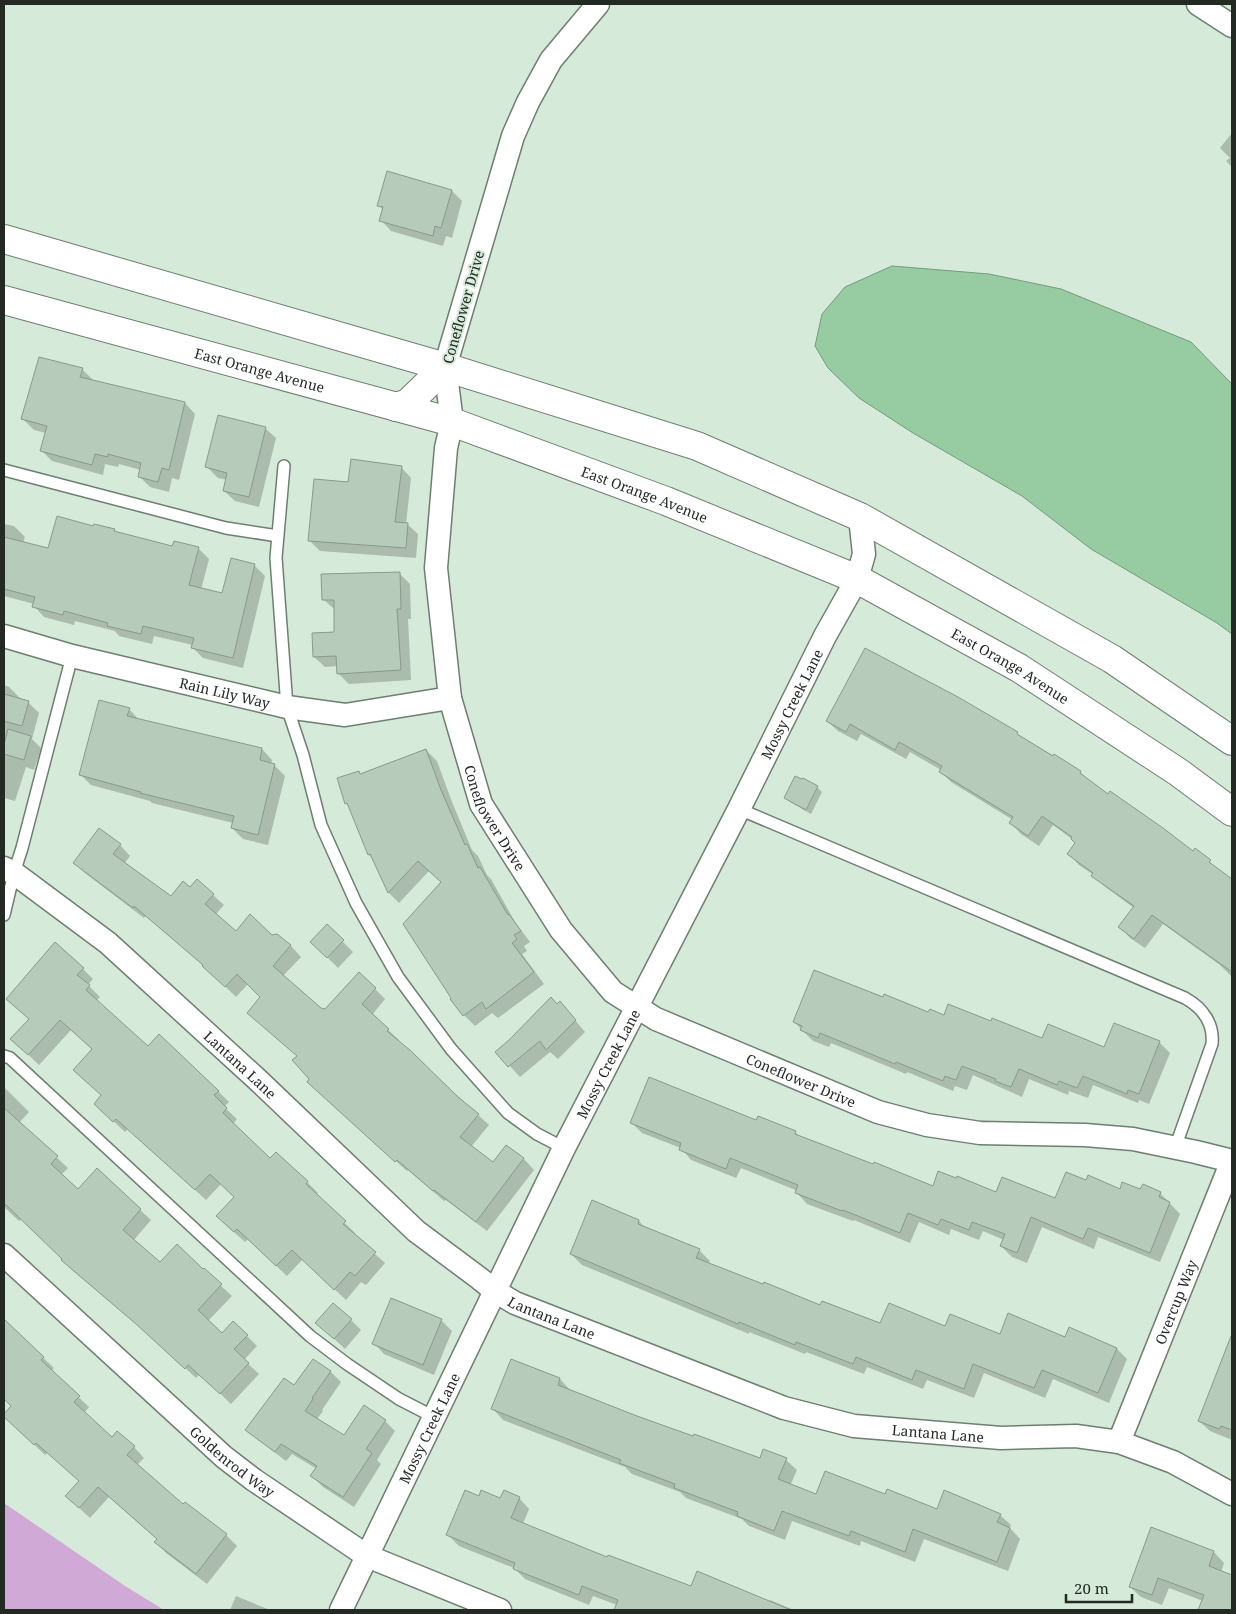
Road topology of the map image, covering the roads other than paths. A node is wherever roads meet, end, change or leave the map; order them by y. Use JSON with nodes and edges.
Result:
{"nodes":[{"id":1,"x":598,"y":4,"type":"edge"},
{"id":2,"x":1198,"y":4,"type":"edge"},
{"id":3,"x":1232,"y":26,"type":"edge"},
{"id":4,"x":4,"y":239,"type":"edge"},
{"id":5,"x":4,"y":301,"type":"edge"},
{"id":6,"x":444,"y":367,"type":"junction"},
{"id":7,"x":396,"y":407,"type":"junction"},
{"id":8,"x":452,"y":422,"type":"junction"},
{"id":9,"x":284,"y":466,"type":"dead end"},
{"id":10,"x":4,"y":470,"type":"edge"},
{"id":11,"x":860,"y":517,"type":"junction"},
{"id":12,"x":278,"y":536,"type":"junction"},
{"id":13,"x":856,"y":579,"type":"junction"},
{"id":14,"x":4,"y":636,"type":"edge"},
{"id":15,"x":72,"y":656,"type":"junction"},
{"id":16,"x":450,"y":698,"type":"junction"},
{"id":17,"x":288,"y":707,"type":"junction"},
{"id":18,"x":1232,"y":741,"type":"edge"},
{"id":19,"x":739,"y":809,"type":"junction"},
{"id":20,"x":1232,"y":812,"type":"edge"},
{"id":21,"x":9,"y":870,"type":"edge"},
{"id":22,"x":4,"y":915,"type":"edge"},
{"id":23,"x":637,"y":1007,"type":"junction"},
{"id":24,"x":4,"y":1056,"type":"edge"},
{"id":25,"x":564,"y":1148,"type":"junction"},
{"id":26,"x":1175,"y":1148,"type":"junction"},
{"id":27,"x":1232,"y":1161,"type":"edge"},
{"id":28,"x":4,"y":1254,"type":"edge"},
{"id":29,"x":495,"y":1291,"type":"junction"},
{"id":30,"x":434,"y":1417,"type":"junction"},
{"id":31,"x":1119,"y":1442,"type":"junction"},
{"id":32,"x":1232,"y":1494,"type":"edge"},
{"id":33,"x":367,"y":1556,"type":"junction"},
{"id":34,"x":341,"y":1610,"type":"edge"},
{"id":35,"x":500,"y":1610,"type":"edge"}],
"edges":[{"from":1,"to":6,"type":"street","name":"Coneflower Drive"},
{"from":2,"to":3,"type":"street"},
{"from":4,"to":6,"type":"street"},
{"from":5,"to":7,"type":"street","name":"East Orange Avenue"},
{"from":6,"to":7,"type":"street"},
{"from":6,"to":8,"type":"street","name":"Coneflower Drive"},
{"from":6,"to":11,"type":"street"},
{"from":7,"to":8,"type":"street","name":"East Orange Avenue"},
{"from":8,"to":13,"type":"street","name":"East Orange Avenue"},
{"from":8,"to":16,"type":"street","name":"Coneflower Drive"},
{"from":9,"to":12,"type":"lane"},
{"from":10,"to":12,"type":"lane"},
{"from":11,"to":13,"type":"street","name":"Mossy Creek Lane"},
{"from":11,"to":18,"type":"street"},
{"from":12,"to":17,"type":"lane"},
{"from":13,"to":19,"type":"street","name":"Mossy Creek Lane"},
{"from":13,"to":20,"type":"street","name":"East Orange Avenue"},
{"from":14,"to":15,"type":"street","name":"Rain Lily Way"},
{"from":15,"to":17,"type":"street","name":"Rain Lily Way"},
{"from":15,"to":21,"type":"lane"},
{"from":16,"to":17,"type":"street","name":"Rain Lily Way"},
{"from":16,"to":23,"type":"street","name":"Coneflower Drive"},
{"from":17,"to":25,"type":"lane"},
{"from":19,"to":23,"type":"street","name":"Mossy Creek Lane"},
{"from":19,"to":26,"type":"lane"},
{"from":21,"to":22,"type":"lane"},
{"from":21,"to":29,"type":"street","name":"Lantana Lane"},
{"from":23,"to":25,"type":"street","name":"Mossy Creek Lane"},
{"from":23,"to":26,"type":"street","name":"Coneflower Drive"},
{"from":24,"to":30,"type":"lane"},
{"from":25,"to":29,"type":"street","name":"Mossy Creek Lane"},
{"from":26,"to":27,"type":"street","name":"Coneflower Drive"},
{"from":27,"to":31,"type":"street","name":"Overcup Way"},
{"from":28,"to":33,"type":"street","name":"Goldenrod Way"},
{"from":29,"to":30,"type":"street","name":"Mossy Creek Lane"},
{"from":29,"to":31,"type":"street","name":"Lantana Lane"},
{"from":30,"to":33,"type":"street","name":"Mossy Creek Lane"},
{"from":31,"to":32,"type":"street","name":"Lantana Lane"},
{"from":33,"to":34,"type":"street","name":"Mossy Creek Lane"},
{"from":33,"to":35,"type":"street","name":"Goldenrod Way"}]}
